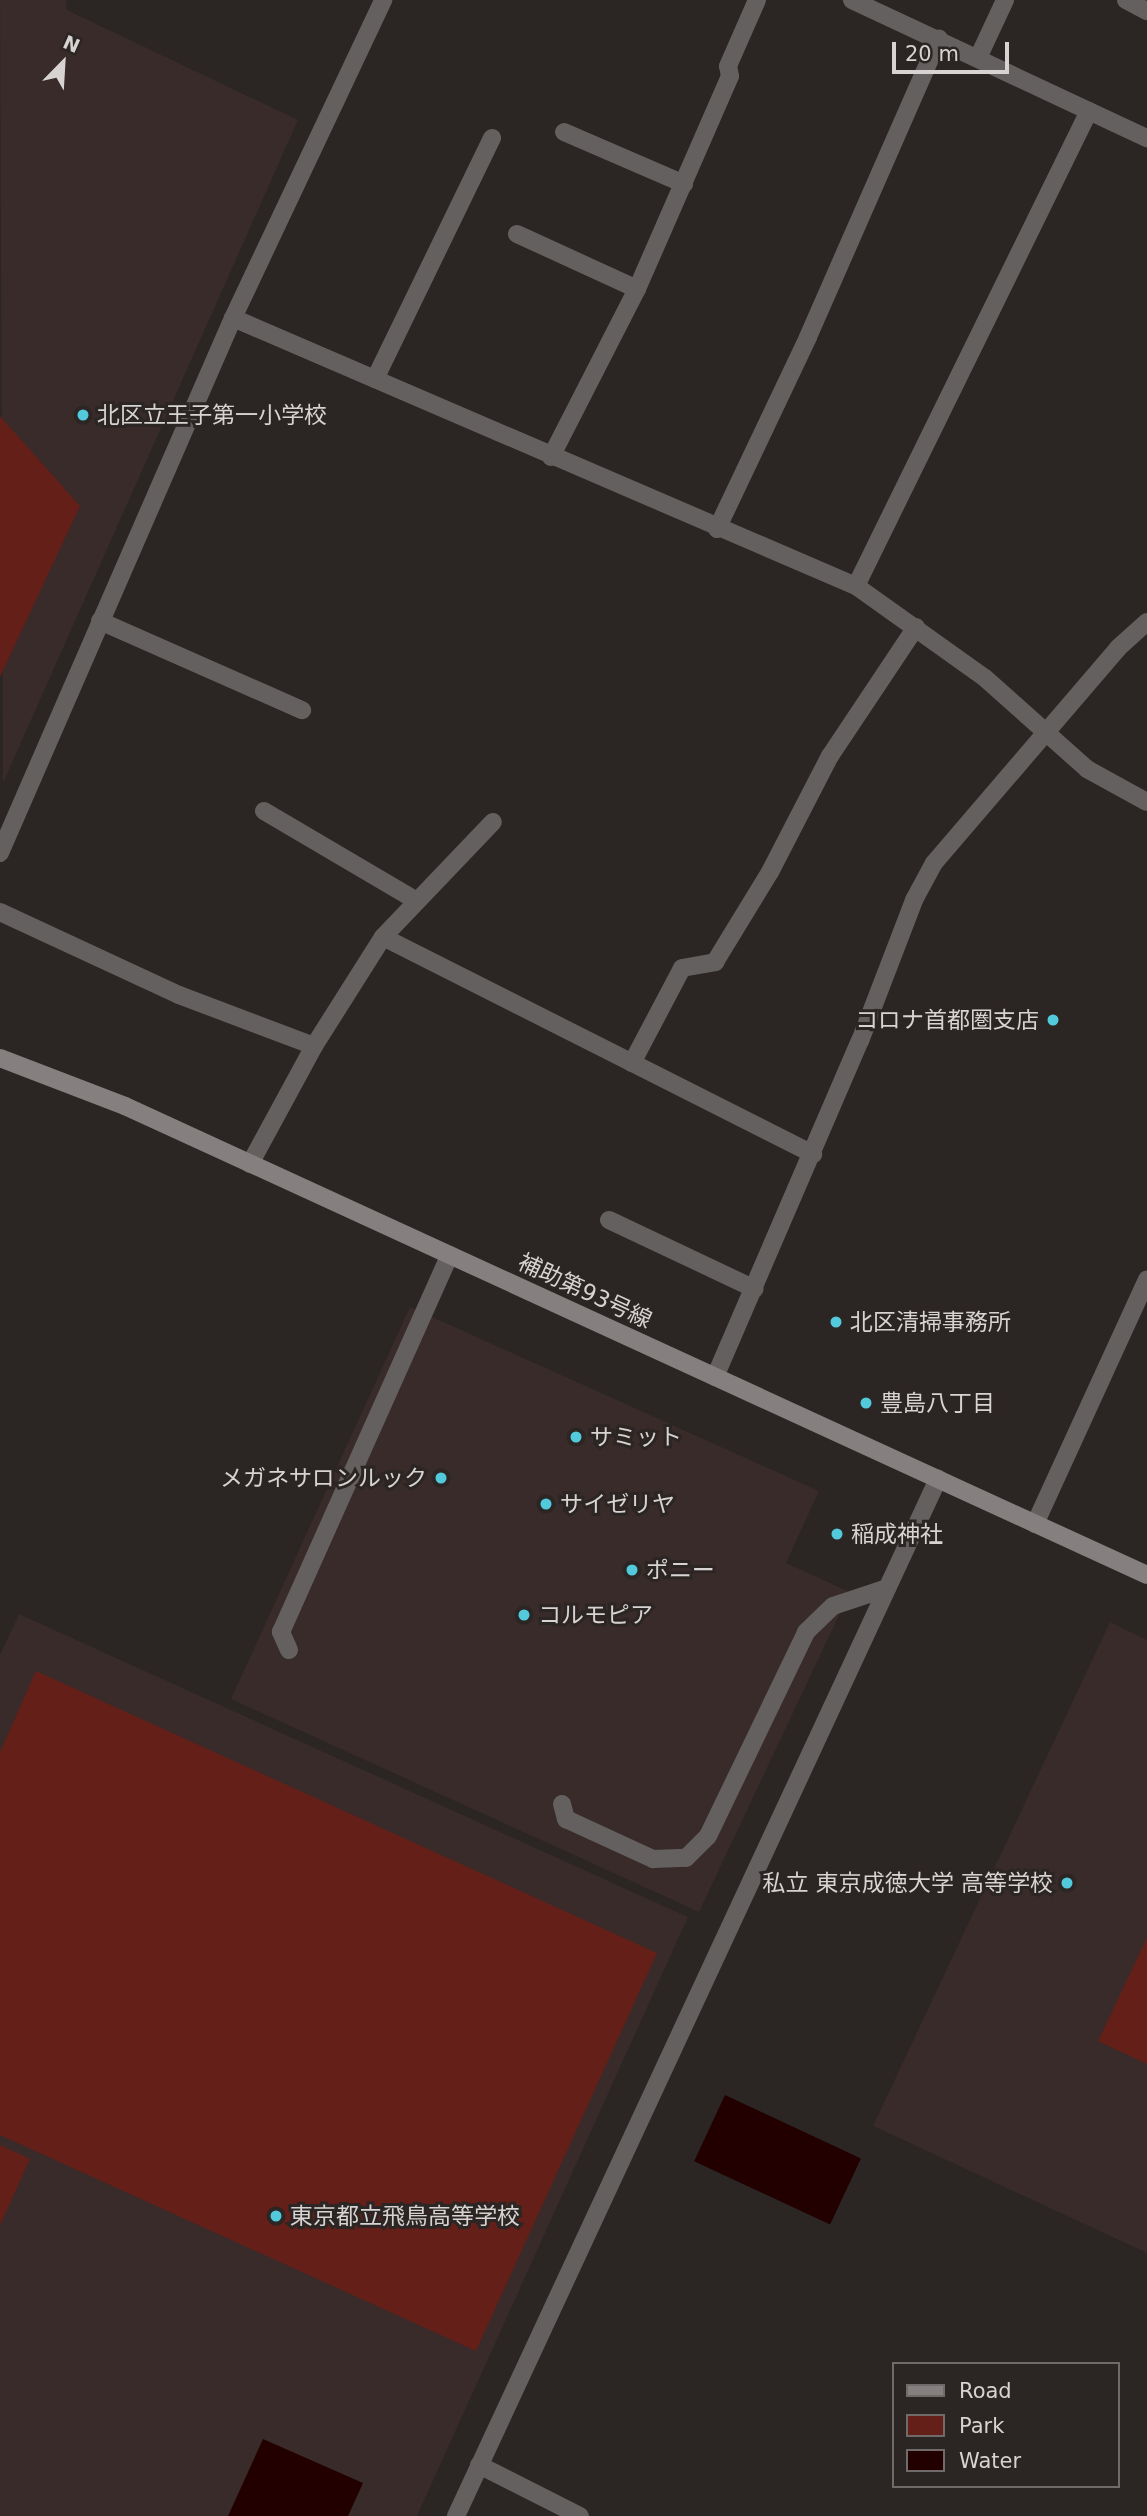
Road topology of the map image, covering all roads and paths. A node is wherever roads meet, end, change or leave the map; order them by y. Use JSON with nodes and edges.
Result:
{"nodes":[{"id":1,"x":383,"y":0,"type":"edge"},
{"id":2,"x":757,"y":0,"type":"edge"},
{"id":3,"x":852,"y":0,"type":"edge"},
{"id":4,"x":1005,"y":0,"type":"edge"},
{"id":5,"x":1126,"y":0,"type":"edge"},
{"id":6,"x":1147,"y":11,"type":"edge"},
{"id":7,"x":939,"y":39,"type":"junction"},
{"id":8,"x":978,"y":58,"type":"junction"},
{"id":9,"x":1089,"y":111,"type":"junction"},
{"id":10,"x":564,"y":132,"type":"dead end"},
{"id":11,"x":492,"y":138,"type":"dead end"},
{"id":12,"x":1147,"y":138,"type":"edge"},
{"id":13,"x":684,"y":184,"type":"junction"},
{"id":14,"x":517,"y":234,"type":"dead end"},
{"id":15,"x":637,"y":289,"type":"junction"},
{"id":16,"x":233,"y":318,"type":"junction"},
{"id":17,"x":375,"y":379,"type":"junction"},
{"id":18,"x":551,"y":457,"type":"junction"},
{"id":19,"x":717,"y":529,"type":"junction"},
{"id":20,"x":856,"y":586,"type":"junction"},
{"id":21,"x":100,"y":621,"type":"junction"},
{"id":22,"x":1147,"y":622,"type":"edge"},
{"id":23,"x":916,"y":627,"type":"junction"},
{"id":24,"x":302,"y":710,"type":"dead end"},
{"id":25,"x":1048,"y":730,"type":"junction"},
{"id":26,"x":1147,"y":802,"type":"edge"},
{"id":27,"x":264,"y":811,"type":"dead end"},
{"id":28,"x":493,"y":822,"type":"dead end"},
{"id":29,"x":0,"y":853,"type":"edge"},
{"id":30,"x":415,"y":900,"type":"junction"},
{"id":31,"x":0,"y":912,"type":"edge"},
{"id":32,"x":383,"y":937,"type":"junction"},
{"id":33,"x":314,"y":1046,"type":"junction"},
{"id":34,"x":0,"y":1058,"type":"edge"},
{"id":35,"x":632,"y":1063,"type":"junction"},
{"id":36,"x":813,"y":1154,"type":"junction"},
{"id":37,"x":250,"y":1164,"type":"junction"},
{"id":38,"x":609,"y":1220,"type":"dead end"},
{"id":39,"x":450,"y":1255,"type":"junction"},
{"id":40,"x":1147,"y":1279,"type":"edge"},
{"id":41,"x":755,"y":1289,"type":"junction"},
{"id":42,"x":715,"y":1377,"type":"junction"},
{"id":43,"x":938,"y":1479,"type":"junction"},
{"id":44,"x":1035,"y":1524,"type":"junction"},
{"id":45,"x":1147,"y":1575,"type":"edge"},
{"id":46,"x":887,"y":1588,"type":"junction"},
{"id":47,"x":289,"y":1650,"type":"dead end"},
{"id":48,"x":562,"y":1804,"type":"dead end"},
{"id":49,"x":479,"y":2465,"type":"junction"},
{"id":50,"x":456,"y":2516,"type":"edge"},
{"id":51,"x":580,"y":2516,"type":"edge"}],
"edges":[{"from":1,"to":16,"type":"street"},
{"from":2,"to":13,"type":"street"},
{"from":3,"to":7,"type":"street"},
{"from":4,"to":8,"type":"street"},
{"from":5,"to":6,"type":"street"},
{"from":7,"to":8,"type":"street"},
{"from":7,"to":19,"type":"street"},
{"from":8,"to":9,"type":"street"},
{"from":9,"to":12,"type":"street"},
{"from":9,"to":20,"type":"street"},
{"from":10,"to":13,"type":"street"},
{"from":11,"to":17,"type":"street"},
{"from":13,"to":15,"type":"street"},
{"from":14,"to":15,"type":"street"},
{"from":15,"to":18,"type":"street"},
{"from":16,"to":17,"type":"street"},
{"from":16,"to":21,"type":"street"},
{"from":17,"to":18,"type":"street"},
{"from":18,"to":19,"type":"street"},
{"from":19,"to":20,"type":"street"},
{"from":20,"to":23,"type":"street"},
{"from":21,"to":24,"type":"street"},
{"from":21,"to":29,"type":"street"},
{"from":22,"to":25,"type":"street"},
{"from":23,"to":25,"type":"street"},
{"from":23,"to":35,"type":"street"},
{"from":25,"to":26,"type":"street"},
{"from":25,"to":36,"type":"street"},
{"from":27,"to":30,"type":"street"},
{"from":28,"to":30,"type":"street"},
{"from":30,"to":32,"type":"street"},
{"from":31,"to":33,"type":"street"},
{"from":32,"to":33,"type":"street"},
{"from":32,"to":35,"type":"street"},
{"from":33,"to":37,"type":"street"},
{"from":34,"to":37,"type":"street","name":"補助第93号線"},
{"from":35,"to":36,"type":"street"},
{"from":36,"to":41,"type":"street"},
{"from":37,"to":39,"type":"street","name":"補助第93号線"},
{"from":38,"to":41,"type":"street"},
{"from":39,"to":42,"type":"street","name":"補助第93号線"},
{"from":39,"to":47,"type":"street"},
{"from":40,"to":44,"type":"street"},
{"from":41,"to":42,"type":"street"},
{"from":42,"to":43,"type":"street","name":"補助第93号線"},
{"from":43,"to":44,"type":"street","name":"補助第93号線"},
{"from":43,"to":46,"type":"street"},
{"from":44,"to":45,"type":"street","name":"補助第93号線"},
{"from":46,"to":48,"type":"street"},
{"from":46,"to":49,"type":"street"},
{"from":49,"to":50,"type":"street"},
{"from":49,"to":51,"type":"street"}]}
